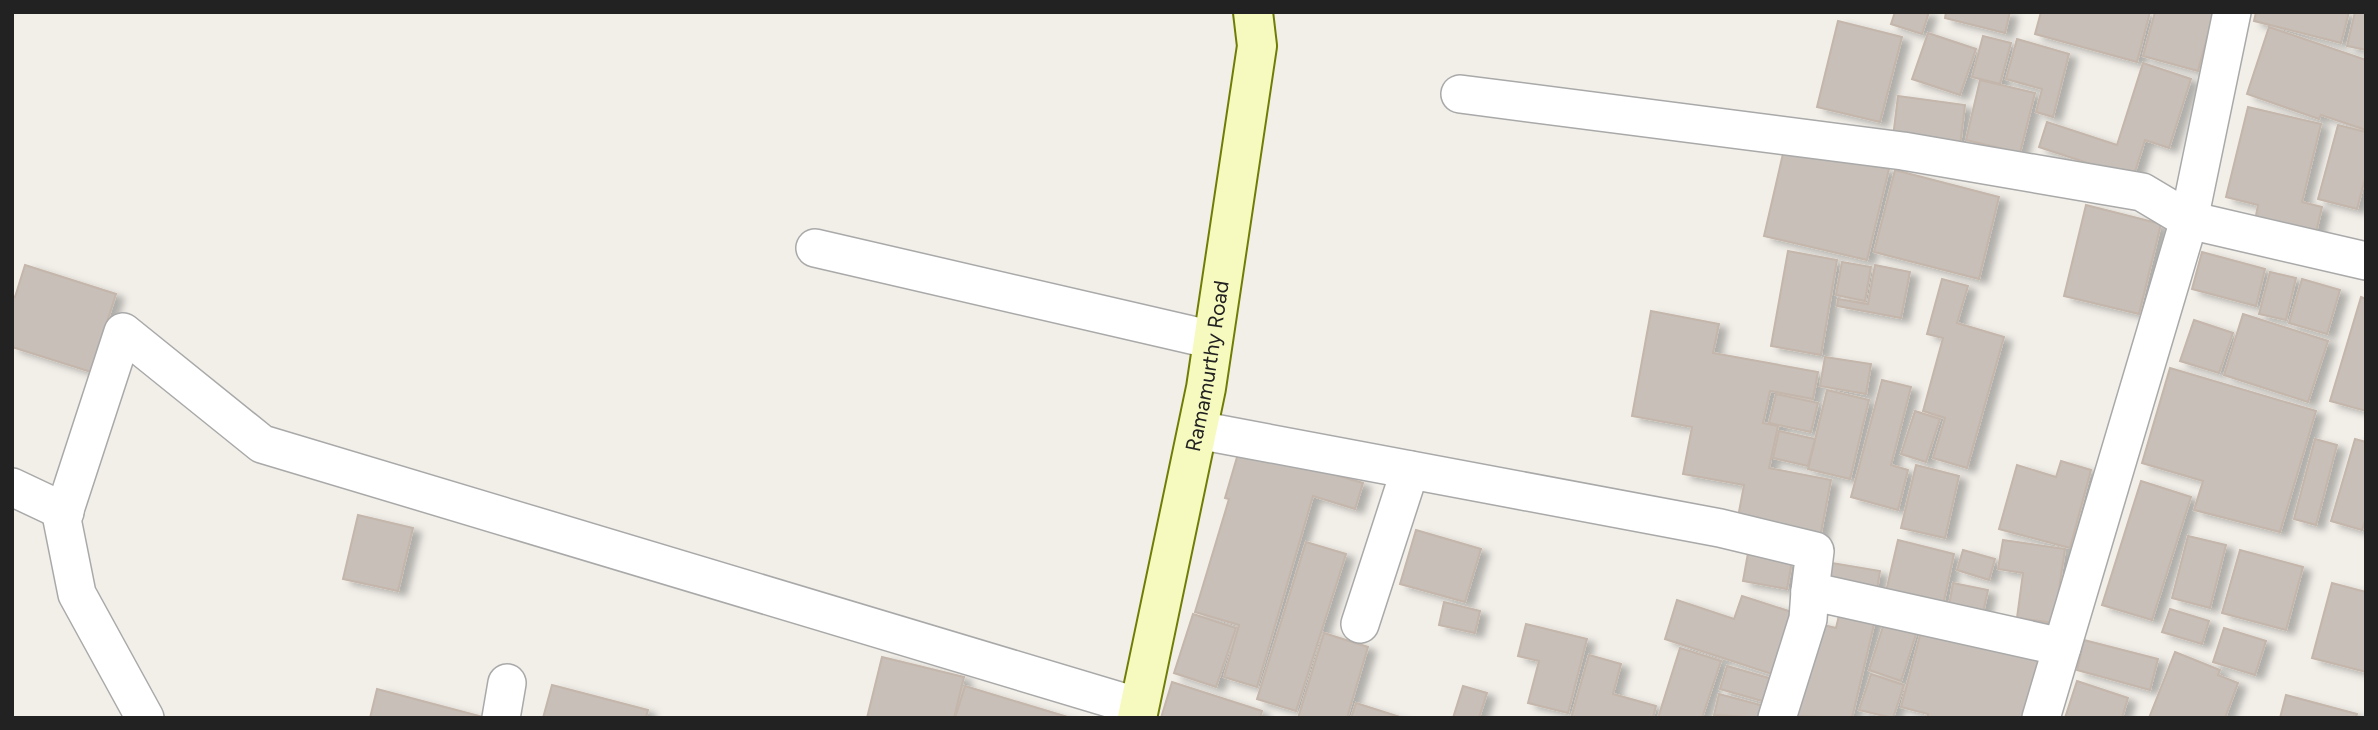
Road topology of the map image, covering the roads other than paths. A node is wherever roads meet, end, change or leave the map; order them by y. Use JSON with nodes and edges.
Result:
{"nodes":[{"id":1,"x":1253,"y":12,"type":"edge"},
{"id":2,"x":2232,"y":12,"type":"edge"},
{"id":3,"x":1460,"y":94,"type":"dead end"},
{"id":4,"x":2189,"y":220,"type":"junction"},
{"id":5,"x":815,"y":248,"type":"dead end"},
{"id":6,"x":2366,"y":261,"type":"edge"},
{"id":7,"x":1213,"y":340,"type":"junction"},
{"id":8,"x":1198,"y":430,"type":"junction"},
{"id":9,"x":1410,"y":470,"type":"junction"},
{"id":10,"x":12,"y":486,"type":"edge"},
{"id":11,"x":65,"y":512,"type":"junction"},
{"id":12,"x":1810,"y":591,"type":"junction"},
{"id":13,"x":1360,"y":624,"type":"dead end"},
{"id":14,"x":2062,"y":647,"type":"junction"},
{"id":15,"x":1138,"y":712,"type":"edge"},
{"id":16,"x":145,"y":718,"type":"edge"},
{"id":17,"x":1777,"y":718,"type":"edge"},
{"id":18,"x":2041,"y":718,"type":"edge"}],
"edges":[{"from":1,"to":7,"type":"street","name":"Ramamurthy Road"},
{"from":2,"to":4,"type":"street"},
{"from":3,"to":4,"type":"street"},
{"from":4,"to":6,"type":"street"},
{"from":4,"to":14,"type":"street"},
{"from":5,"to":7,"type":"street"},
{"from":7,"to":8,"type":"street","name":"Ramamurthy Road"},
{"from":8,"to":9,"type":"street"},
{"from":8,"to":15,"type":"street","name":"Ramamurthy Road"},
{"from":9,"to":12,"type":"street"},
{"from":9,"to":13,"type":"street"},
{"from":10,"to":11,"type":"street"},
{"from":11,"to":15,"type":"street"},
{"from":11,"to":16,"type":"street"},
{"from":12,"to":14,"type":"street"},
{"from":12,"to":17,"type":"street"},
{"from":14,"to":18,"type":"street"}]}
